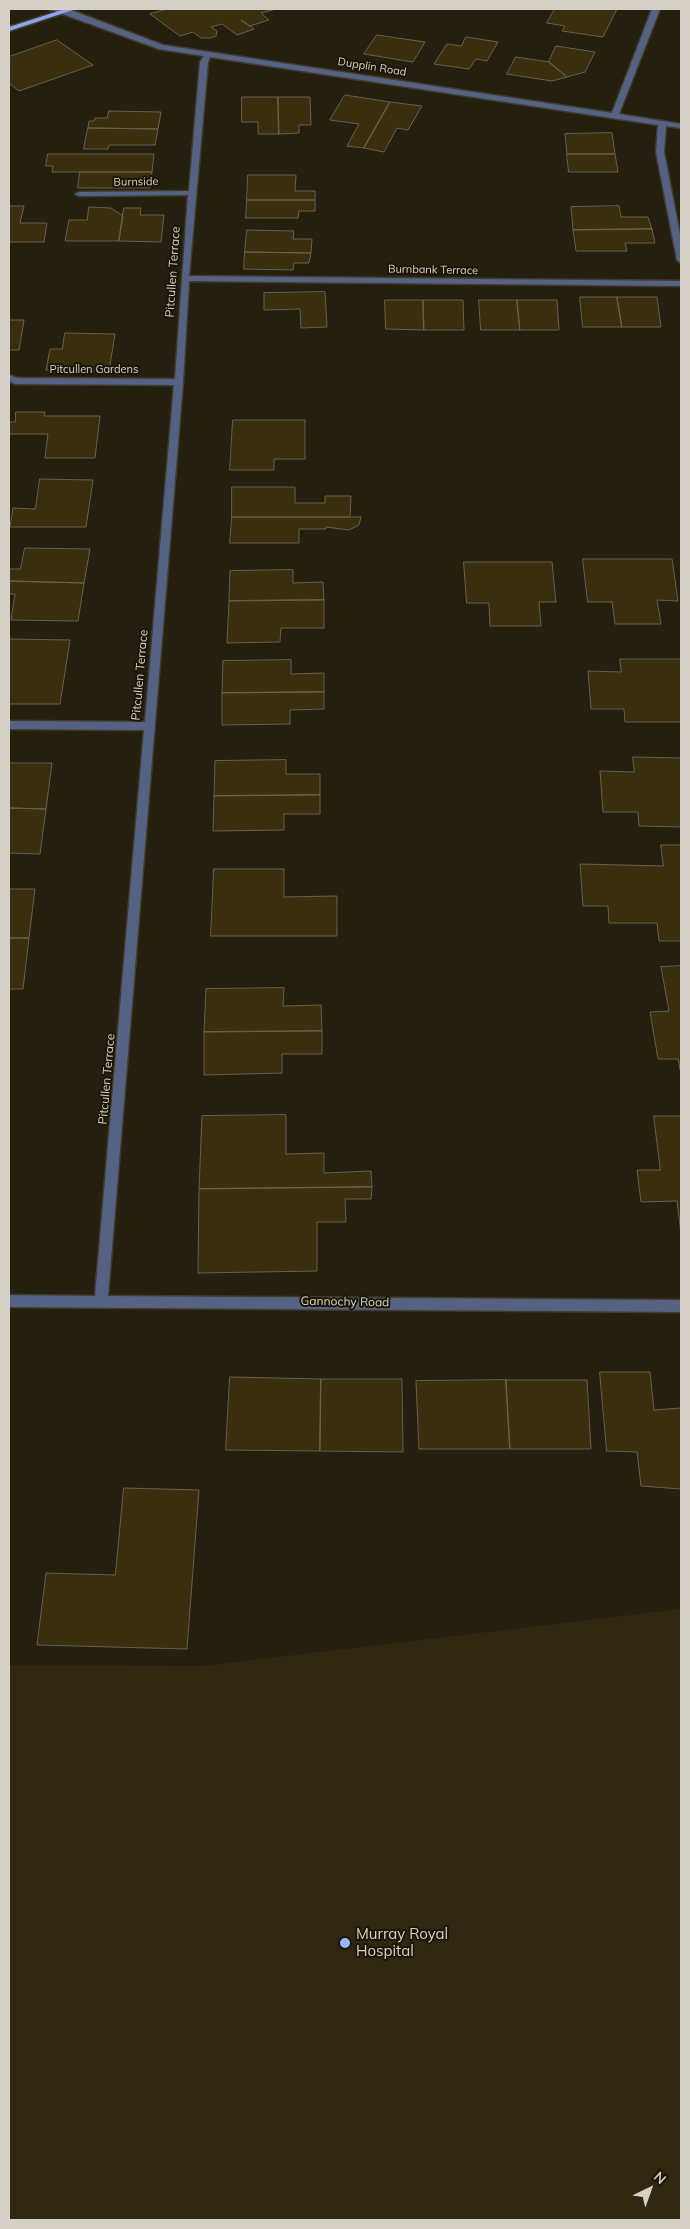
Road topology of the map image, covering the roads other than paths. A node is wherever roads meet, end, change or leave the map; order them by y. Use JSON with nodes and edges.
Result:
{"nodes":[{"id":1,"x":53,"y":9,"type":"edge"},
{"id":2,"x":656,"y":9,"type":"edge"},
{"id":3,"x":69,"y":10,"type":"edge"},
{"id":4,"x":9,"y":29,"type":"edge"},
{"id":5,"x":208,"y":54,"type":"junction"},
{"id":6,"x":615,"y":115,"type":"junction"},
{"id":7,"x":662,"y":123,"type":"junction"},
{"id":8,"x":681,"y":126,"type":"edge"},
{"id":9,"x":192,"y":193,"type":"junction"},
{"id":10,"x":80,"y":194,"type":"dead end"},
{"id":11,"x":681,"y":260,"type":"edge"},
{"id":12,"x":184,"y":278,"type":"junction"},
{"id":13,"x":681,"y":284,"type":"edge"},
{"id":14,"x":9,"y":378,"type":"edge"},
{"id":15,"x":179,"y":382,"type":"junction"},
{"id":16,"x":9,"y":725,"type":"edge"},
{"id":17,"x":148,"y":726,"type":"junction"},
{"id":18,"x":9,"y":1300,"type":"edge"},
{"id":19,"x":100,"y":1300,"type":"junction"},
{"id":20,"x":681,"y":1306,"type":"edge"}],
"edges":[{"from":1,"to":3,"type":"street","name":"Dupplin Road"},
{"from":2,"to":6,"type":"street"},
{"from":3,"to":4,"type":"main road"},
{"from":3,"to":5,"type":"street","name":"Dupplin Road"},
{"from":5,"to":6,"type":"street","name":"Dupplin Road"},
{"from":5,"to":9,"type":"street","name":"Pitcullen Terrace"},
{"from":6,"to":7,"type":"street","name":"Dupplin Road"},
{"from":7,"to":8,"type":"street","name":"Dupplin Road"},
{"from":7,"to":11,"type":"street"},
{"from":9,"to":10,"type":"street","name":"Burnside"},
{"from":9,"to":12,"type":"street","name":"Pitcullen Terrace"},
{"from":12,"to":13,"type":"street","name":"Burnbank Terrace"},
{"from":12,"to":15,"type":"street","name":"Pitcullen Terrace"},
{"from":14,"to":15,"type":"street","name":"Pitcullen Gardens"},
{"from":15,"to":17,"type":"street","name":"Pitcullen Terrace"},
{"from":16,"to":17,"type":"street"},
{"from":17,"to":19,"type":"street","name":"Pitcullen Terrace"},
{"from":18,"to":19,"type":"street","name":"Gannochy Road"},
{"from":19,"to":20,"type":"street","name":"Gannochy Road"}]}
